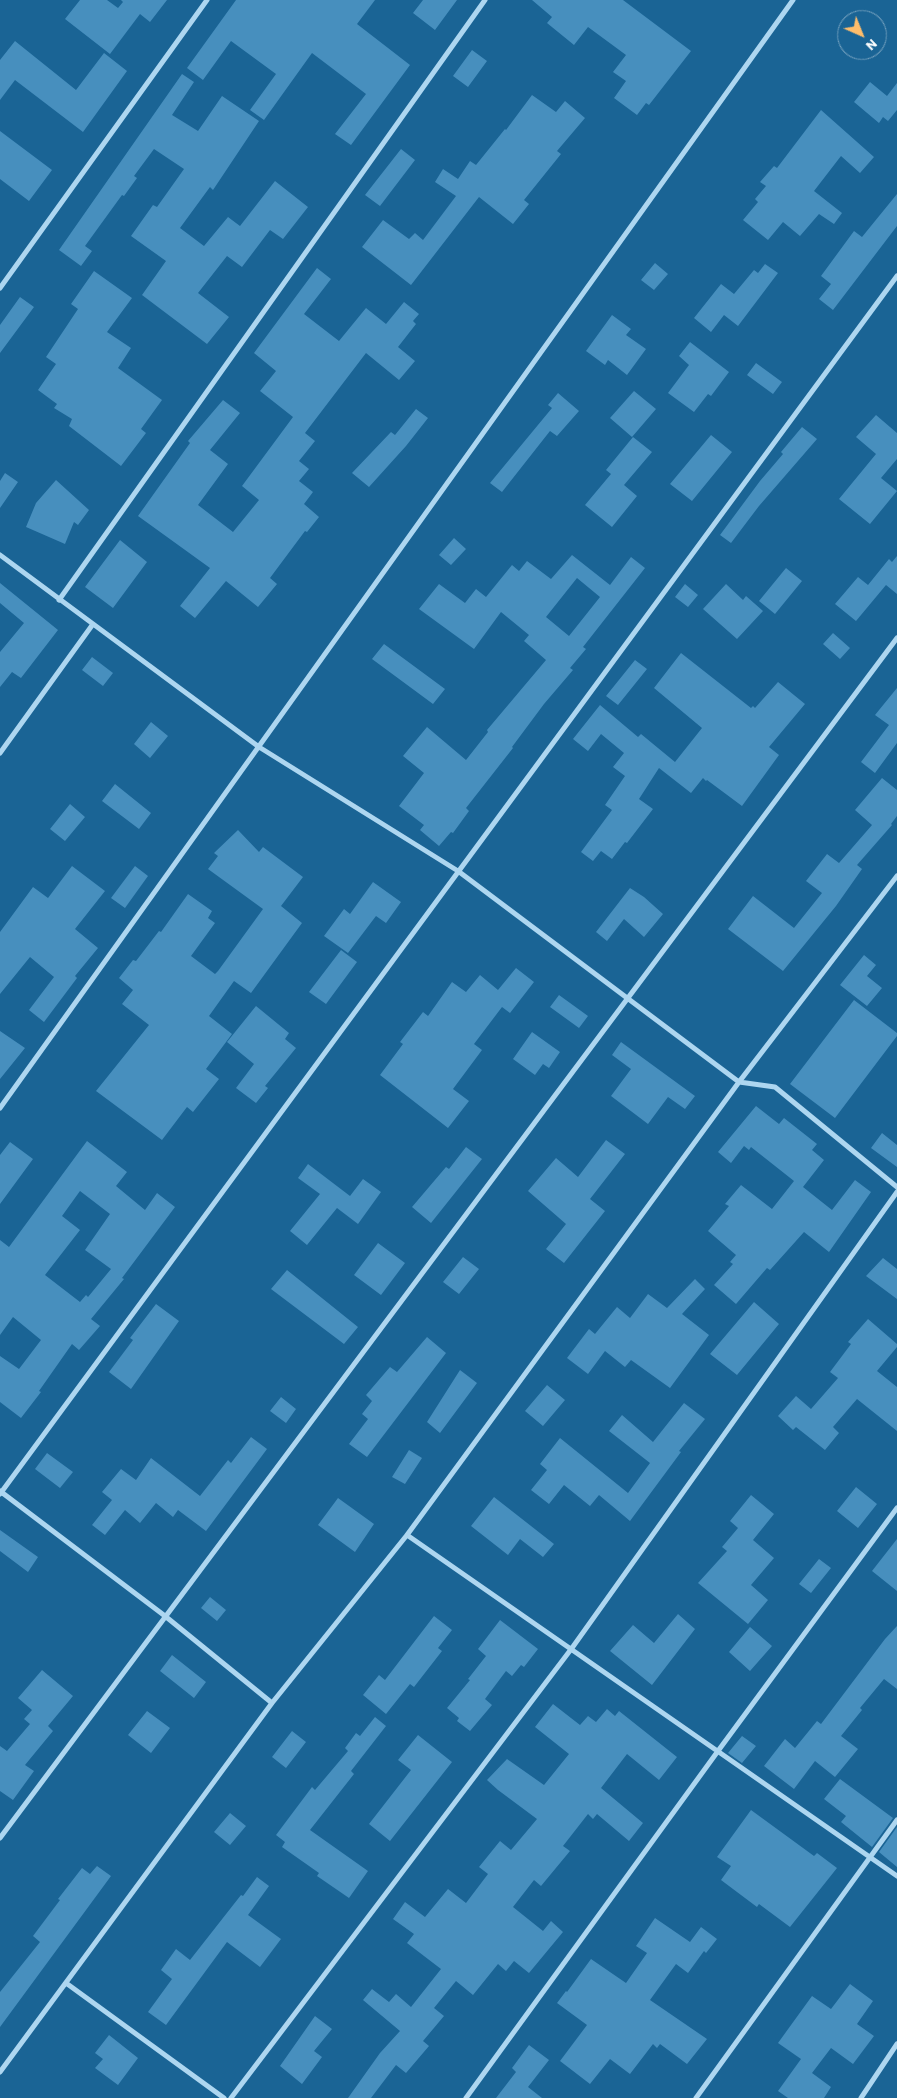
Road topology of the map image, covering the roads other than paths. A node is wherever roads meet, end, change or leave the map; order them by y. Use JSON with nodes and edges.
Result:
{"nodes":[{"id":1,"x":207,"y":0,"type":"edge"},
{"id":2,"x":485,"y":0,"type":"edge"},
{"id":3,"x":793,"y":0,"type":"edge"},
{"id":4,"x":897,"y":276,"type":"edge"},
{"id":5,"x":0,"y":288,"type":"edge"},
{"id":6,"x":0,"y":556,"type":"edge"},
{"id":7,"x":59,"y":600,"type":"junction"},
{"id":8,"x":93,"y":624,"type":"junction"},
{"id":9,"x":897,"y":638,"type":"edge"},
{"id":10,"x":260,"y":747,"type":"junction"},
{"id":11,"x":0,"y":752,"type":"edge"},
{"id":12,"x":458,"y":871,"type":"junction"},
{"id":13,"x":897,"y":876,"type":"edge"},
{"id":14,"x":628,"y":998,"type":"junction"},
{"id":15,"x":739,"y":1082,"type":"junction"},
{"id":16,"x":0,"y":1108,"type":"edge"},
{"id":17,"x":897,"y":1187,"type":"edge"},
{"id":18,"x":897,"y":1192,"type":"edge"},
{"id":19,"x":0,"y":1492,"type":"edge"},
{"id":20,"x":897,"y":1508,"type":"edge"},
{"id":21,"x":408,"y":1534,"type":"junction"},
{"id":22,"x":165,"y":1616,"type":"junction"},
{"id":23,"x":572,"y":1648,"type":"junction"},
{"id":24,"x":272,"y":1703,"type":"junction"},
{"id":25,"x":718,"y":1751,"type":"junction"},
{"id":26,"x":897,"y":1820,"type":"edge"},
{"id":27,"x":0,"y":1838,"type":"edge"},
{"id":28,"x":870,"y":1857,"type":"junction"},
{"id":29,"x":897,"y":1876,"type":"edge"},
{"id":30,"x":66,"y":1982,"type":"junction"},
{"id":31,"x":897,"y":2044,"type":"edge"},
{"id":32,"x":0,"y":2072,"type":"edge"},
{"id":33,"x":224,"y":2098,"type":"edge"},
{"id":34,"x":231,"y":2098,"type":"edge"},
{"id":35,"x":466,"y":2098,"type":"edge"},
{"id":36,"x":696,"y":2098,"type":"edge"},
{"id":37,"x":862,"y":2098,"type":"edge"}],
"edges":[{"from":1,"to":5,"type":"street"},
{"from":2,"to":7,"type":"street"},
{"from":3,"to":10,"type":"street"},
{"from":4,"to":12,"type":"street"},
{"from":6,"to":7,"type":"street"},
{"from":7,"to":8,"type":"street"},
{"from":8,"to":10,"type":"street"},
{"from":8,"to":11,"type":"street"},
{"from":9,"to":14,"type":"street"},
{"from":10,"to":12,"type":"street"},
{"from":10,"to":16,"type":"street"},
{"from":12,"to":14,"type":"street"},
{"from":12,"to":19,"type":"street"},
{"from":13,"to":15,"type":"street"},
{"from":14,"to":15,"type":"street"},
{"from":14,"to":22,"type":"street"},
{"from":15,"to":17,"type":"street"},
{"from":15,"to":21,"type":"street"},
{"from":18,"to":23,"type":"street"},
{"from":19,"to":22,"type":"street"},
{"from":20,"to":25,"type":"street"},
{"from":21,"to":23,"type":"street"},
{"from":21,"to":24,"type":"street"},
{"from":22,"to":24,"type":"street"},
{"from":22,"to":27,"type":"street"},
{"from":23,"to":25,"type":"street"},
{"from":23,"to":34,"type":"street"},
{"from":24,"to":30,"type":"street"},
{"from":25,"to":28,"type":"street"},
{"from":25,"to":35,"type":"street"},
{"from":26,"to":28,"type":"street"},
{"from":28,"to":29,"type":"street"},
{"from":28,"to":36,"type":"street"},
{"from":30,"to":32,"type":"street"},
{"from":30,"to":33,"type":"street"},
{"from":31,"to":37,"type":"street"}]}
